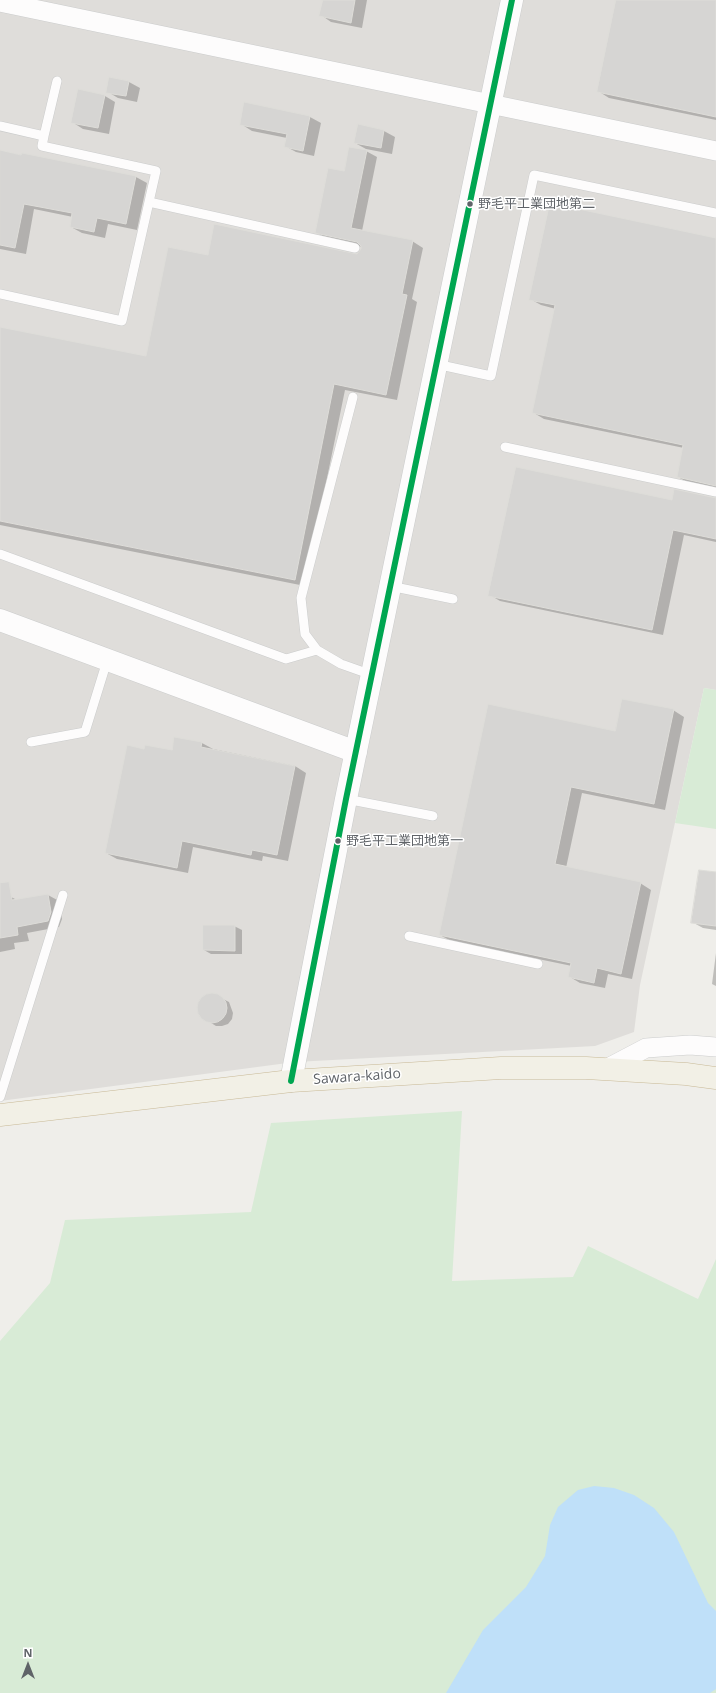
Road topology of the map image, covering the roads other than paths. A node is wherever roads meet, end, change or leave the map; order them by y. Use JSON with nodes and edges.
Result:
{"nodes":[{"id":1,"x":512,"y":0,"type":"edge"},
{"id":2,"x":0,"y":2,"type":"edge"},
{"id":3,"x":57,"y":82,"type":"dead end"},
{"id":4,"x":490,"y":104,"type":"junction"},
{"id":5,"x":0,"y":126,"type":"edge"},
{"id":6,"x":44,"y":136,"type":"junction"},
{"id":7,"x":716,"y":151,"type":"edge"},
{"id":8,"x":149,"y":202,"type":"junction"},
{"id":9,"x":716,"y":213,"type":"edge"},
{"id":10,"x":355,"y":248,"type":"dead end"},
{"id":11,"x":0,"y":294,"type":"edge"},
{"id":12,"x":436,"y":364,"type":"junction"},
{"id":13,"x":353,"y":398,"type":"dead end"},
{"id":14,"x":505,"y":447,"type":"dead end"},
{"id":15,"x":716,"y":492,"type":"edge"},
{"id":16,"x":0,"y":554,"type":"edge"},
{"id":17,"x":390,"y":586,"type":"junction"},
{"id":18,"x":452,"y":599,"type":"dead end"},
{"id":19,"x":0,"y":620,"type":"edge"},
{"id":20,"x":318,"y":650,"type":"junction"},
{"id":21,"x":107,"y":661,"type":"junction"},
{"id":22,"x":372,"y":675,"type":"junction"},
{"id":23,"x":31,"y":742,"type":"dead end"},
{"id":24,"x":356,"y":752,"type":"junction"},
{"id":25,"x":346,"y":799,"type":"junction"},
{"id":26,"x":433,"y":816,"type":"dead end"},
{"id":27,"x":63,"y":894,"type":"dead end"},
{"id":28,"x":409,"y":936,"type":"dead end"},
{"id":29,"x":538,"y":964,"type":"dead end"},
{"id":30,"x":716,"y":1047,"type":"edge"},
{"id":31,"x":606,"y":1069,"type":"junction"},
{"id":32,"x":716,"y":1078,"type":"edge"},
{"id":33,"x":291,"y":1081,"type":"junction"},
{"id":34,"x":0,"y":1097,"type":"edge"},
{"id":35,"x":0,"y":1115,"type":"edge"}],
"edges":[{"from":1,"to":4,"type":"street"},
{"from":2,"to":4,"type":"street"},
{"from":3,"to":6,"type":"lane"},
{"from":4,"to":7,"type":"street"},
{"from":4,"to":12,"type":"street"},
{"from":5,"to":6,"type":"lane"},
{"from":6,"to":8,"type":"lane"},
{"from":8,"to":10,"type":"lane"},
{"from":8,"to":11,"type":"lane"},
{"from":9,"to":12,"type":"lane"},
{"from":12,"to":17,"type":"street"},
{"from":13,"to":20,"type":"lane"},
{"from":14,"to":15,"type":"lane"},
{"from":16,"to":20,"type":"lane"},
{"from":17,"to":18,"type":"lane"},
{"from":17,"to":22,"type":"street"},
{"from":19,"to":21,"type":"street"},
{"from":20,"to":22,"type":"lane"},
{"from":21,"to":23,"type":"lane"},
{"from":21,"to":24,"type":"street"},
{"from":22,"to":24,"type":"street"},
{"from":24,"to":25,"type":"street"},
{"from":25,"to":26,"type":"lane"},
{"from":25,"to":33,"type":"street"},
{"from":27,"to":34,"type":"lane"},
{"from":28,"to":29,"type":"lane"},
{"from":30,"to":31,"type":"street"},
{"from":31,"to":32,"type":"highway","name":"Sawara-kaido"},
{"from":31,"to":33,"type":"highway","name":"Sawara-kaido"},
{"from":33,"to":35,"type":"highway","name":"Sawara-kaido"}]}
